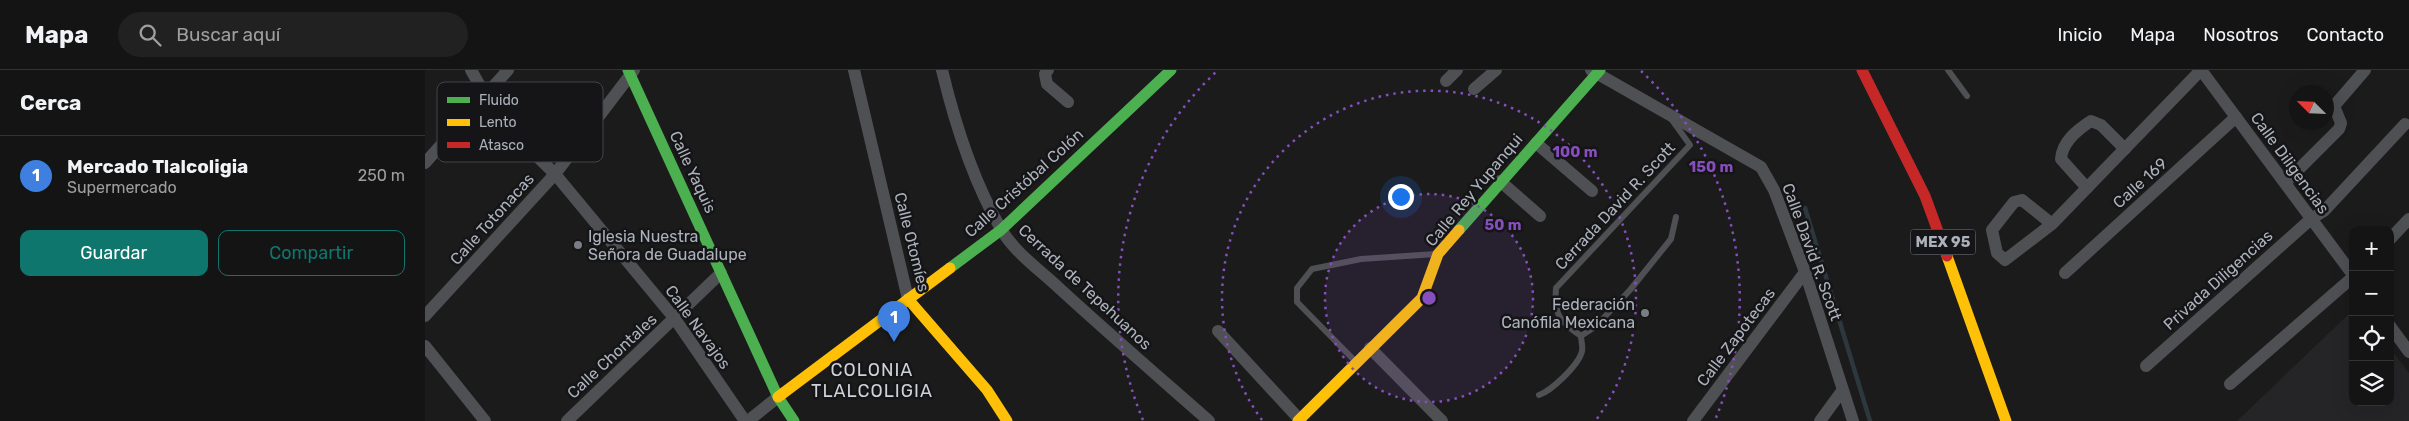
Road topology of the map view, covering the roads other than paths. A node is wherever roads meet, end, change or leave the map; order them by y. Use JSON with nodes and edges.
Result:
{"nodes":[{"id":1,"x":471,"y":70,"type":"edge"},
{"id":2,"x":508,"y":70,"type":"edge"},
{"id":3,"x":854,"y":70,"type":"edge"},
{"id":4,"x":942,"y":70,"type":"edge"},
{"id":5,"x":1047,"y":70,"type":"edge"},
{"id":6,"x":1171,"y":70,"type":"edge"},
{"id":7,"x":1457,"y":70,"type":"edge"},
{"id":8,"x":1496,"y":70,"type":"edge"},
{"id":9,"x":1862,"y":70,"type":"edge"},
{"id":10,"x":1948,"y":70,"type":"edge"},
{"id":11,"x":2201,"y":70,"type":"edge"},
{"id":12,"x":2365,"y":70,"type":"edge"},
{"id":13,"x":1596,"y":71,"type":"edge"},
{"id":14,"x":631,"y":72,"type":"edge"},
{"id":15,"x":1446,"y":81,"type":"dead end"},
{"id":16,"x":478,"y":82,"type":"edge"},
{"id":17,"x":498,"y":82,"type":"edge"},
{"id":18,"x":1474,"y":89,"type":"dead end"},
{"id":19,"x":1967,"y":96,"type":"dead end"},
{"id":20,"x":1068,"y":102,"type":"dead end"},
{"id":21,"x":603,"y":110,"type":"edge"},
{"id":22,"x":1667,"y":114,"type":"junction"},
{"id":23,"x":2236,"y":117,"type":"junction"},
{"id":24,"x":2405,"y":124,"type":"dead end"},
{"id":25,"x":1536,"y":142,"type":"junction"},
{"id":26,"x":2125,"y":148,"type":"junction"},
{"id":27,"x":437,"y":150,"type":"edge"},
{"id":28,"x":543,"y":162,"type":"edge"},
{"id":29,"x":564,"y":162,"type":"edge"},
{"id":30,"x":425,"y":163,"type":"edge"},
{"id":31,"x":555,"y":174,"type":"junction"},
{"id":32,"x":1500,"y":181,"type":"junction"},
{"id":33,"x":2285,"y":183,"type":"junction"},
{"id":34,"x":2087,"y":188,"type":"junction"},
{"id":35,"x":1593,"y":191,"type":"dead end"},
{"id":36,"x":1540,"y":216,"type":"dead end"},
{"id":37,"x":1676,"y":217,"type":"dead end"},
{"id":38,"x":2311,"y":219,"type":"junction"},
{"id":39,"x":2409,"y":219,"type":"edge"},
{"id":40,"x":2052,"y":224,"type":"junction"},
{"id":41,"x":1001,"y":230,"type":"junction"},
{"id":42,"x":2394,"y":235,"type":"edge"},
{"id":43,"x":1438,"y":254,"type":"junction"},
{"id":44,"x":2349,"y":271,"type":"edge"},
{"id":45,"x":1805,"y":272,"type":"junction"},
{"id":46,"x":721,"y":273,"type":"junction"},
{"id":47,"x":2065,"y":273,"type":"dead end"},
{"id":48,"x":2349,"y":280,"type":"edge"},
{"id":49,"x":908,"y":299,"type":"junction"},
{"id":50,"x":425,"y":316,"type":"edge"},
{"id":51,"x":675,"y":320,"type":"junction"},
{"id":52,"x":1218,"y":331,"type":"dead end"},
{"id":53,"x":2394,"y":331,"type":"edge"},
{"id":54,"x":1581,"y":336,"type":"junction"},
{"id":55,"x":425,"y":346,"type":"edge"},
{"id":56,"x":1370,"y":348,"type":"junction"},
{"id":57,"x":2409,"y":352,"type":"edge"},
{"id":58,"x":1356,"y":362,"type":"junction"},
{"id":59,"x":2146,"y":366,"type":"dead end"},
{"id":60,"x":2230,"y":384,"type":"dead end"},
{"id":61,"x":1842,"y":391,"type":"junction"},
{"id":62,"x":1539,"y":396,"type":"dead end"},
{"id":63,"x":778,"y":397,"type":"junction"},
{"id":64,"x":1299,"y":420,"type":"edge"},
{"id":65,"x":1850,"y":420,"type":"edge"},
{"id":66,"x":485,"y":421,"type":"edge"},
{"id":67,"x":567,"y":421,"type":"edge"},
{"id":68,"x":747,"y":421,"type":"edge"},
{"id":69,"x":794,"y":421,"type":"edge"},
{"id":70,"x":1007,"y":421,"type":"edge"},
{"id":71,"x":1209,"y":421,"type":"edge"},
{"id":72,"x":1442,"y":421,"type":"edge"},
{"id":73,"x":1693,"y":421,"type":"edge"},
{"id":74,"x":1820,"y":421,"type":"edge"},
{"id":75,"x":2006,"y":421,"type":"edge"}],
"edges":[{"from":1,"to":16,"type":"street","name":"Calle Navajos"},
{"from":2,"to":17,"type":"street"},
{"from":3,"to":49,"type":"street","name":"Calle Otomíes"},
{"from":4,"to":41,"type":"street","name":"Cerrada de Tepehuanos"},
{"from":5,"to":20,"type":"street"},
{"from":6,"to":41,"type":"street","name":"Calle Cristóbal Colón"},
{"from":7,"to":15,"type":"street"},
{"from":8,"to":18,"type":"street"},
{"from":9,"to":75,"type":"street","number":"MEX 95"},
{"from":10,"to":19,"type":"lane"},
{"from":11,"to":23,"type":"street","name":"Calle Diligencias"},
{"from":11,"to":26,"type":"street"},
{"from":12,"to":33,"type":"street"},
{"from":13,"to":22,"type":"street","name":"Calle David R. Scott"},
{"from":13,"to":25,"type":"street","name":"Calle Rey Yupanqui"},
{"from":14,"to":21,"type":"street","name":"Calle Totonacas"},
{"from":14,"to":46,"type":"street","name":"Calle Yaquis"},
{"from":22,"to":45,"type":"street","name":"Calle David R. Scott"},
{"from":22,"to":54,"type":"lane","name":"Cerrada David R. Scott"},
{"from":23,"to":33,"type":"street","name":"Calle Diligencias"},
{"from":23,"to":47,"type":"street","name":"Calle 169"},
{"from":24,"to":38,"type":"street","name":"Privada Diligencias"},
{"from":25,"to":32,"type":"street","name":"Calle Rey Yupanqui"},
{"from":25,"to":35,"type":"street"},
{"from":26,"to":34,"type":"street"},
{"from":26,"to":34,"type":"street"},
{"from":27,"to":30,"type":"street"},
{"from":28,"to":31,"type":"street","name":"Calle Navajos"},
{"from":29,"to":31,"type":"street","name":"Calle Totonacas"},
{"from":31,"to":50,"type":"street","name":"Calle Totonacas"},
{"from":31,"to":51,"type":"street","name":"Calle Navajos"},
{"from":32,"to":36,"type":"street"},
{"from":32,"to":43,"type":"street","name":"Calle Rey Yupanqui"},
{"from":33,"to":38,"type":"street","name":"Calle Diligencias"},
{"from":34,"to":40,"type":"street"},
{"from":37,"to":54,"type":"lane"},
{"from":38,"to":44,"type":"street","name":"Calle Diligencias"},
{"from":38,"to":59,"type":"street","name":"Privada Diligencias"},
{"from":39,"to":42,"type":"street"},
{"from":40,"to":40,"type":"street"},
{"from":41,"to":49,"type":"street","name":"Calle Cristóbal Colón"},
{"from":41,"to":71,"type":"street","name":"Cerrada de Tepehuanos"},
{"from":43,"to":56,"type":"street","name":"Calle Rey Yupanqui"},
{"from":43,"to":58,"type":"lane"},
{"from":45,"to":61,"type":"street","name":"Calle David R. Scott"},
{"from":45,"to":73,"type":"street","name":"Calle Zapotecas"},
{"from":46,"to":51,"type":"street","name":"Calle Chontales"},
{"from":46,"to":63,"type":"street","name":"Calle Yaquis"},
{"from":48,"to":60,"type":"street"},
{"from":49,"to":63,"type":"street","name":"Calle Cristóbal Colón"},
{"from":49,"to":70,"type":"street","name":"Calle Otomíes"},
{"from":51,"to":67,"type":"street","name":"Calle Chontales"},
{"from":51,"to":68,"type":"street","name":"Calle Navajos"},
{"from":52,"to":64,"type":"street"},
{"from":53,"to":57,"type":"street"},
{"from":54,"to":62,"type":"lane"},
{"from":55,"to":66,"type":"street"},
{"from":56,"to":58,"type":"street","name":"Calle Rey Yupanqui"},
{"from":56,"to":72,"type":"street"},
{"from":58,"to":64,"type":"street","name":"Calle Rey Yupanqui"},
{"from":61,"to":65,"type":"street","name":"Calle David R. Scott"},
{"from":61,"to":74,"type":"street"},
{"from":63,"to":68,"type":"street","name":"Calle Cristóbal Colón"},
{"from":63,"to":69,"type":"street","name":"Calle Yaquis"}]}
